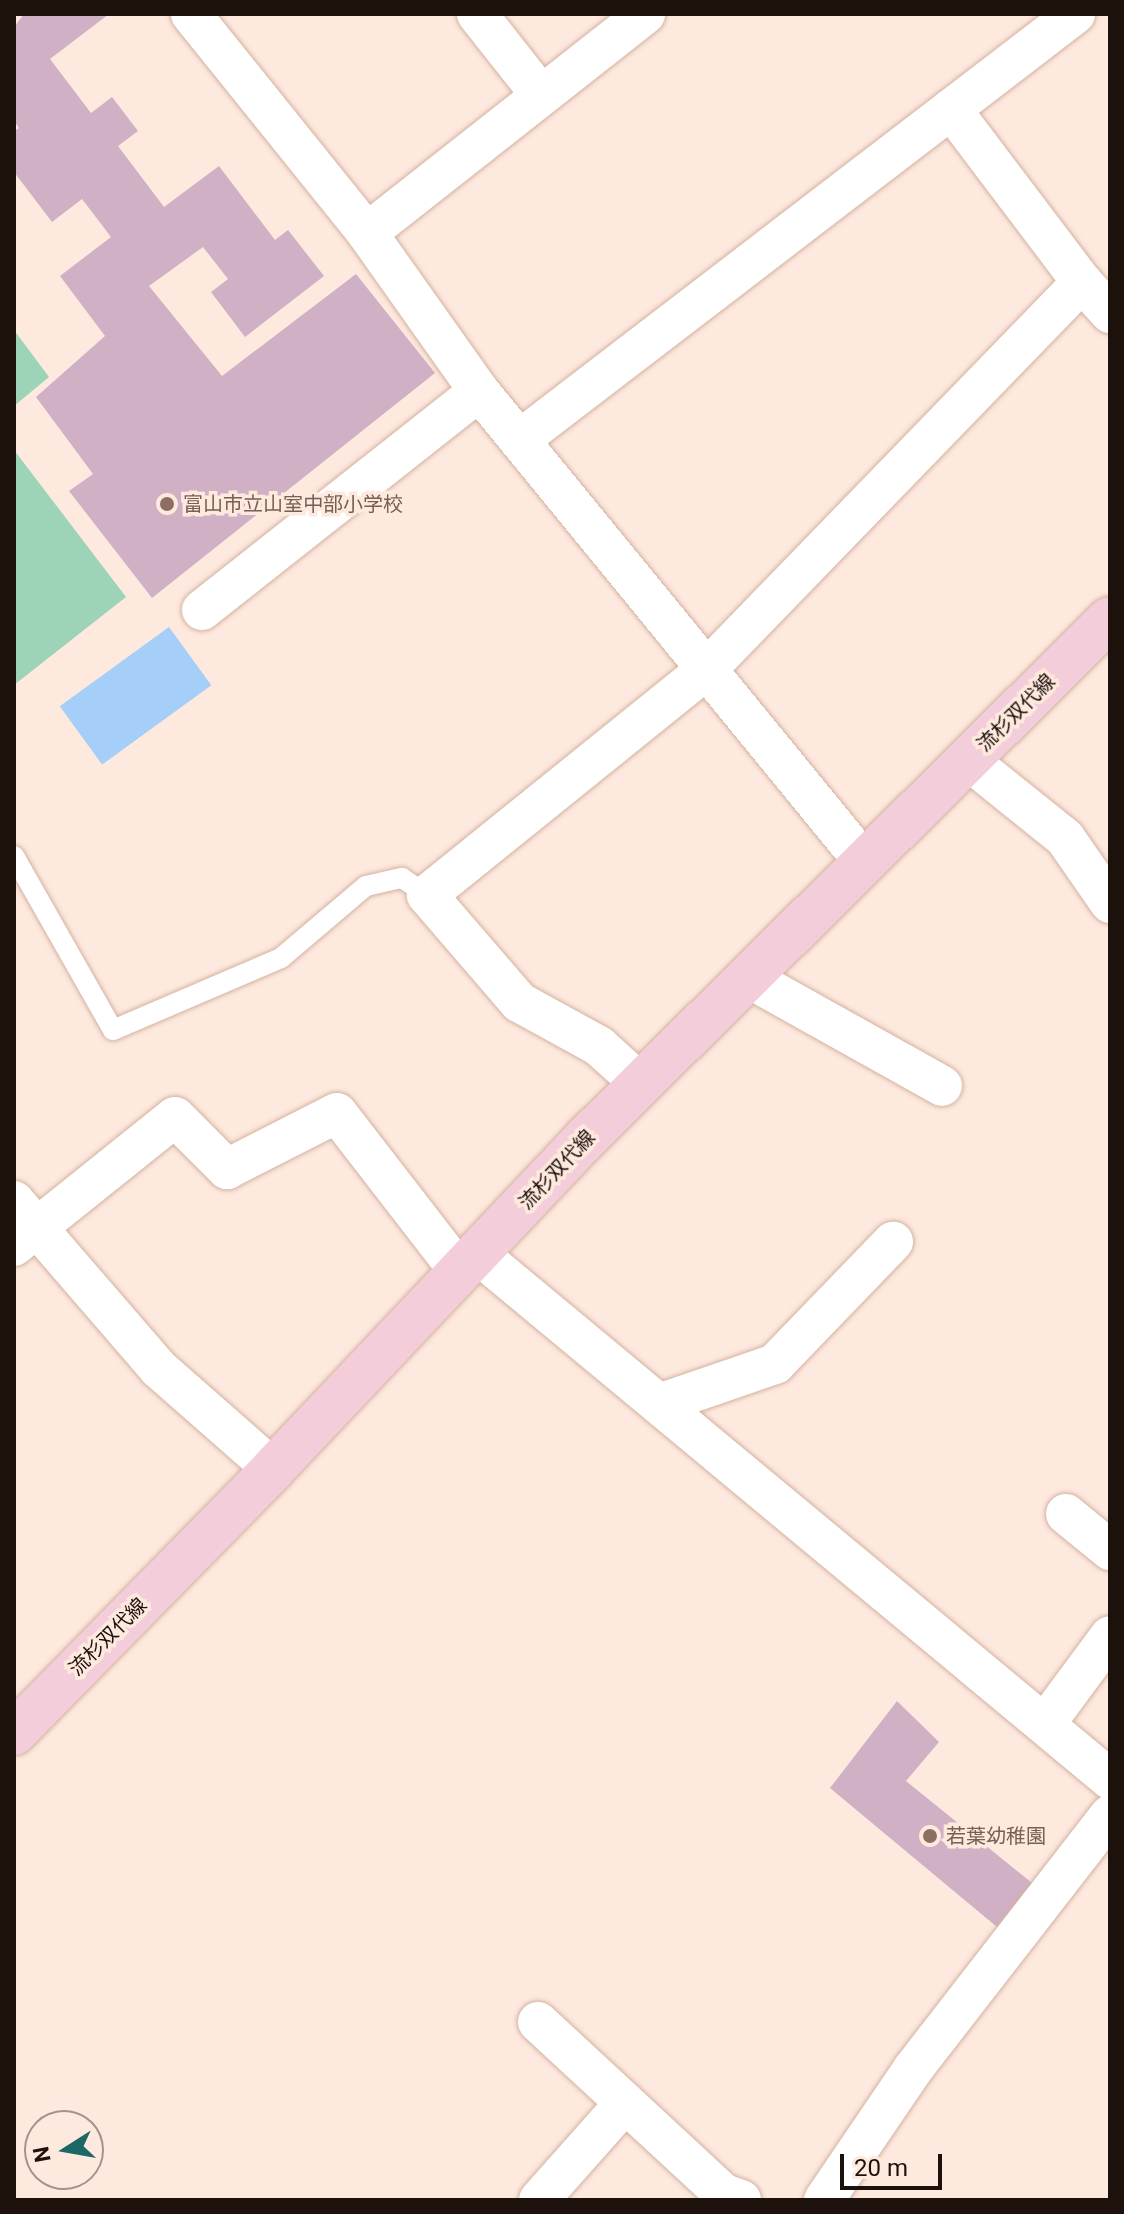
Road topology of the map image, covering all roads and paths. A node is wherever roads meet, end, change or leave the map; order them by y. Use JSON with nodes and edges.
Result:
{"nodes":[{"id":1,"x":191,"y":14,"type":"edge"},
{"id":2,"x":477,"y":14,"type":"edge"},
{"id":3,"x":645,"y":14,"type":"edge"},
{"id":4,"x":1075,"y":14,"type":"edge"},
{"id":5,"x":541,"y":95,"type":"junction"},
{"id":6,"x":951,"y":109,"type":"junction"},
{"id":7,"x":367,"y":233,"type":"junction"},
{"id":8,"x":1082,"y":282,"type":"junction"},
{"id":9,"x":1110,"y":313,"type":"edge"},
{"id":10,"x":479,"y":391,"type":"junction"},
{"id":11,"x":522,"y":438,"type":"junction"},
{"id":12,"x":202,"y":610,"type":"dead end"},
{"id":13,"x":1110,"y":619,"type":"edge"},
{"id":14,"x":708,"y":668,"type":"junction"},
{"id":15,"x":968,"y":760,"type":"junction"},
{"id":16,"x":14,"y":856,"type":"edge"},
{"id":17,"x":865,"y":863,"type":"junction"},
{"id":18,"x":427,"y":895,"type":"junction"},
{"id":19,"x":1110,"y":903,"type":"edge"},
{"id":20,"x":749,"y":978,"type":"junction"},
{"id":21,"x":641,"y":1084,"type":"junction"},
{"id":22,"x":942,"y":1086,"type":"dead end"},
{"id":23,"x":22,"y":1224,"type":"edge"},
{"id":24,"x":893,"y":1242,"type":"dead end"},
{"id":25,"x":469,"y":1263,"type":"junction"},
{"id":26,"x":659,"y":1404,"type":"junction"},
{"id":27,"x":273,"y":1469,"type":"junction"},
{"id":28,"x":1066,"y":1514,"type":"dead end"},
{"id":29,"x":1110,"y":1550,"type":"edge"},
{"id":30,"x":1110,"y":1636,"type":"edge"},
{"id":31,"x":1045,"y":1724,"type":"junction"},
{"id":32,"x":14,"y":1733,"type":"edge"},
{"id":33,"x":1110,"y":1779,"type":"edge"},
{"id":34,"x":1110,"y":1815,"type":"edge"},
{"id":35,"x":538,"y":2022,"type":"dead end"},
{"id":36,"x":625,"y":2103,"type":"junction"},
{"id":37,"x":539,"y":2200,"type":"edge"},
{"id":38,"x":741,"y":2200,"type":"edge"},
{"id":39,"x":824,"y":2200,"type":"edge"}],
"edges":[{"from":1,"to":7,"type":"street"},
{"from":2,"to":5,"type":"street"},
{"from":3,"to":5,"type":"street"},
{"from":4,"to":6,"type":"street"},
{"from":5,"to":7,"type":"street"},
{"from":6,"to":8,"type":"street"},
{"from":6,"to":11,"type":"street"},
{"from":7,"to":10,"type":"street"},
{"from":8,"to":9,"type":"street"},
{"from":8,"to":14,"type":"street"},
{"from":10,"to":11,"type":"street"},
{"from":10,"to":12,"type":"street"},
{"from":11,"to":14,"type":"street"},
{"from":13,"to":15,"type":"main road","name":"流杉双代線"},
{"from":14,"to":17,"type":"street"},
{"from":14,"to":18,"type":"street"},
{"from":15,"to":17,"type":"main road","name":"流杉双代線"},
{"from":15,"to":19,"type":"street"},
{"from":16,"to":18,"type":"lane"},
{"from":17,"to":20,"type":"main road","name":"流杉双代線"},
{"from":18,"to":21,"type":"street"},
{"from":20,"to":21,"type":"main road","name":"流杉双代線"},
{"from":20,"to":22,"type":"street"},
{"from":21,"to":25,"type":"main road","name":"流杉双代線"},
{"from":23,"to":25,"type":"street"},
{"from":23,"to":27,"type":"street"},
{"from":24,"to":26,"type":"street"},
{"from":25,"to":26,"type":"street"},
{"from":25,"to":27,"type":"main road","name":"流杉双代線"},
{"from":26,"to":31,"type":"street"},
{"from":27,"to":32,"type":"main road","name":"流杉双代線"},
{"from":28,"to":29,"type":"street"},
{"from":30,"to":31,"type":"street"},
{"from":31,"to":33,"type":"street"},
{"from":34,"to":39,"type":"street"},
{"from":35,"to":36,"type":"street"},
{"from":36,"to":37,"type":"street"},
{"from":36,"to":38,"type":"street"}]}
